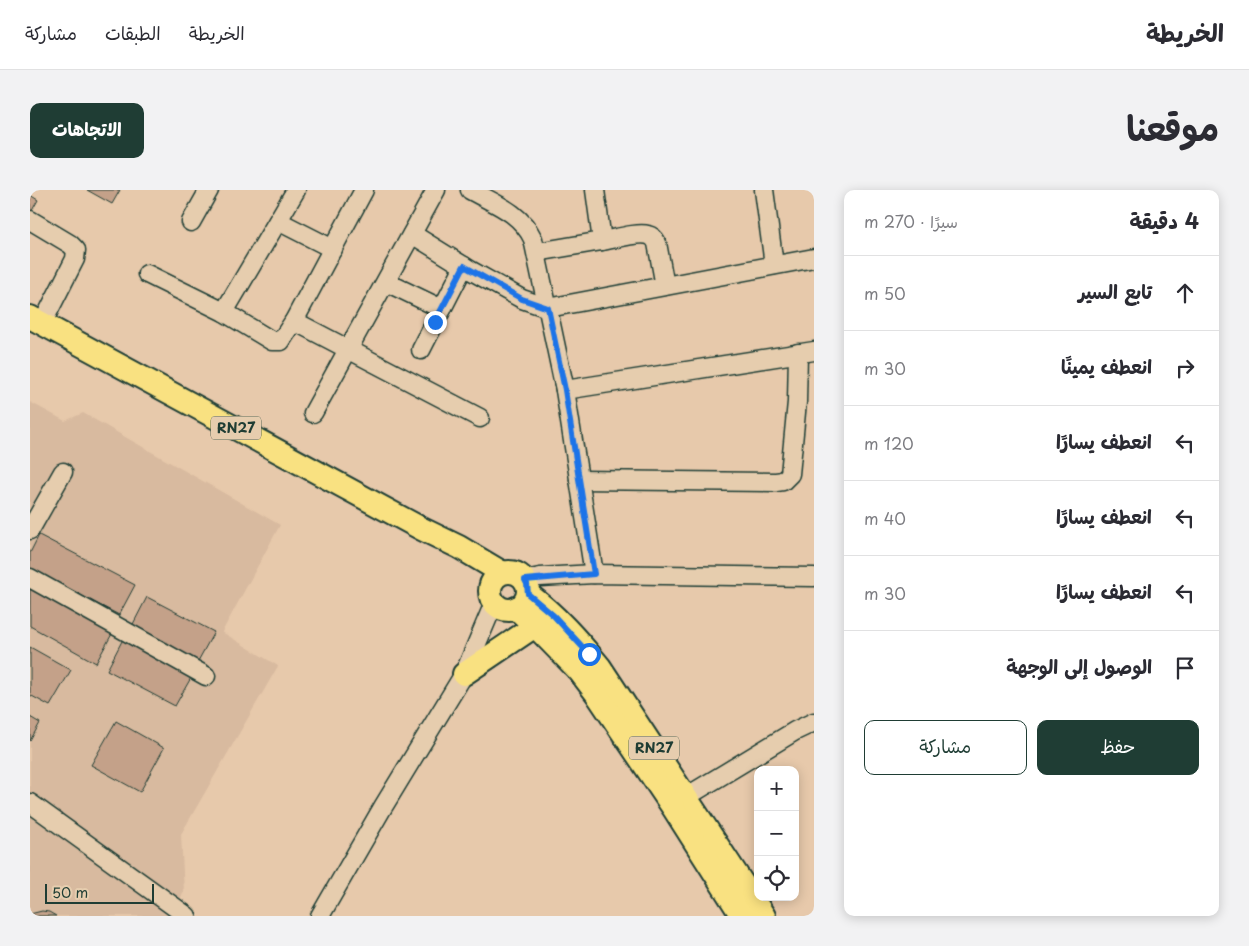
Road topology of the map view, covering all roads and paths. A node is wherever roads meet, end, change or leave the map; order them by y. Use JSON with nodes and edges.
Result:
{"nodes":[{"id":1,"x":209,"y":190,"type":"edge"},
{"id":2,"x":296,"y":190,"type":"edge"},
{"id":3,"x":364,"y":190,"type":"edge"},
{"id":4,"x":436,"y":190,"type":"edge"},
{"id":5,"x":470,"y":190,"type":"edge"},
{"id":6,"x":764,"y":190,"type":"edge"},
{"id":7,"x":598,"y":191,"type":"edge"},
{"id":8,"x":30,"y":220,"type":"edge"},
{"id":9,"x":278,"y":220,"type":"junction"},
{"id":10,"x":191,"y":222,"type":"dead end"},
{"id":11,"x":412,"y":234,"type":"junction"},
{"id":12,"x":602,"y":241,"type":"junction"},
{"id":13,"x":332,"y":249,"type":"junction"},
{"id":14,"x":537,"y":252,"type":"junction"},
{"id":15,"x":814,"y":258,"type":"edge"},
{"id":16,"x":774,"y":265,"type":"junction"},
{"id":17,"x":464,"y":266,"type":"junction"},
{"id":18,"x":147,"y":274,"type":"dead end"},
{"id":19,"x":386,"y":282,"type":"junction"},
{"id":20,"x":665,"y":286,"type":"junction"},
{"id":21,"x":548,"y":308,"type":"junction"},
{"id":22,"x":442,"y":309,"type":"junction"},
{"id":23,"x":224,"y":312,"type":"junction"},
{"id":24,"x":36,"y":321,"type":"edge"},
{"id":25,"x":294,"y":321,"type":"junction"},
{"id":26,"x":349,"y":350,"type":"junction"},
{"id":27,"x":421,"y":350,"type":"dead end"},
{"id":28,"x":806,"y":352,"type":"edge"},
{"id":29,"x":565,"y":390,"type":"junction"},
{"id":30,"x":313,"y":413,"type":"dead end"},
{"id":31,"x":480,"y":418,"type":"dead end"},
{"id":32,"x":63,"y":472,"type":"dead end"},
{"id":33,"x":579,"y":480,"type":"junction"},
{"id":34,"x":30,"y":530,"type":"edge"},
{"id":35,"x":594,"y":574,"type":"junction"},
{"id":36,"x":814,"y":577,"type":"edge"},
{"id":37,"x":30,"y":578,"type":"edge"},
{"id":38,"x":495,"y":588,"type":"junction"},
{"id":39,"x":523,"y":594,"type":"junction"},
{"id":40,"x":535,"y":626,"type":"junction"},
{"id":41,"x":464,"y":674,"type":"junction"},
{"id":42,"x":206,"y":676,"type":"dead end"},
{"id":43,"x":814,"y":722,"type":"edge"},
{"id":44,"x":30,"y":803,"type":"edge"},
{"id":45,"x":680,"y":803,"type":"junction"},
{"id":46,"x":187,"y":916,"type":"edge"},
{"id":47,"x":320,"y":916,"type":"edge"},
{"id":48,"x":742,"y":916,"type":"edge"},
{"id":49,"x":764,"y":916,"type":"edge"}],
"edges":[{"from":1,"to":10,"type":"street"},
{"from":2,"to":9,"type":"street"},
{"from":3,"to":13,"type":"street"},
{"from":4,"to":11,"type":"street"},
{"from":5,"to":14,"type":"street"},
{"from":6,"to":16,"type":"street"},
{"from":7,"to":12,"type":"street"},
{"from":8,"to":24,"type":"street"},
{"from":9,"to":13,"type":"street"},
{"from":9,"to":23,"type":"street"},
{"from":11,"to":17,"type":"street"},
{"from":11,"to":19,"type":"street"},
{"from":12,"to":14,"type":"street"},
{"from":12,"to":20,"type":"street"},
{"from":13,"to":25,"type":"street"},
{"from":14,"to":21,"type":"street"},
{"from":15,"to":16,"type":"street"},
{"from":16,"to":20,"type":"street"},
{"from":17,"to":21,"type":"street"},
{"from":17,"to":22,"type":"street"},
{"from":18,"to":23,"type":"street"},
{"from":19,"to":22,"type":"street"},
{"from":19,"to":26,"type":"street"},
{"from":20,"to":21,"type":"street"},
{"from":21,"to":29,"type":"street"},
{"from":22,"to":27,"type":"street"},
{"from":23,"to":25,"type":"street"},
{"from":24,"to":38,"type":"main road","number":"RN27"},
{"from":25,"to":26,"type":"street"},
{"from":26,"to":30,"type":"street"},
{"from":26,"to":31,"type":"street"},
{"from":28,"to":29,"type":"street"},
{"from":28,"to":33,"type":"street"},
{"from":29,"to":33,"type":"street"},
{"from":32,"to":34,"type":"street"},
{"from":33,"to":35,"type":"street"},
{"from":35,"to":36,"type":"street"},
{"from":35,"to":39,"type":"street"},
{"from":37,"to":42,"type":"street"},
{"from":38,"to":39,"type":"main road","number":"RN27"},
{"from":38,"to":39,"type":"main road","number":"RN27"},
{"from":38,"to":41,"type":"street"},
{"from":39,"to":40,"type":"main road","number":"RN27"},
{"from":39,"to":45,"type":"main road","number":"RN27"},
{"from":40,"to":41,"type":"main road"},
{"from":40,"to":45,"type":"main road","number":"RN27"},
{"from":41,"to":47,"type":"street"},
{"from":43,"to":45,"type":"street"},
{"from":44,"to":46,"type":"street"},
{"from":45,"to":48,"type":"main road","number":"RN27"},
{"from":45,"to":49,"type":"main road","number":"RN27"}]}
